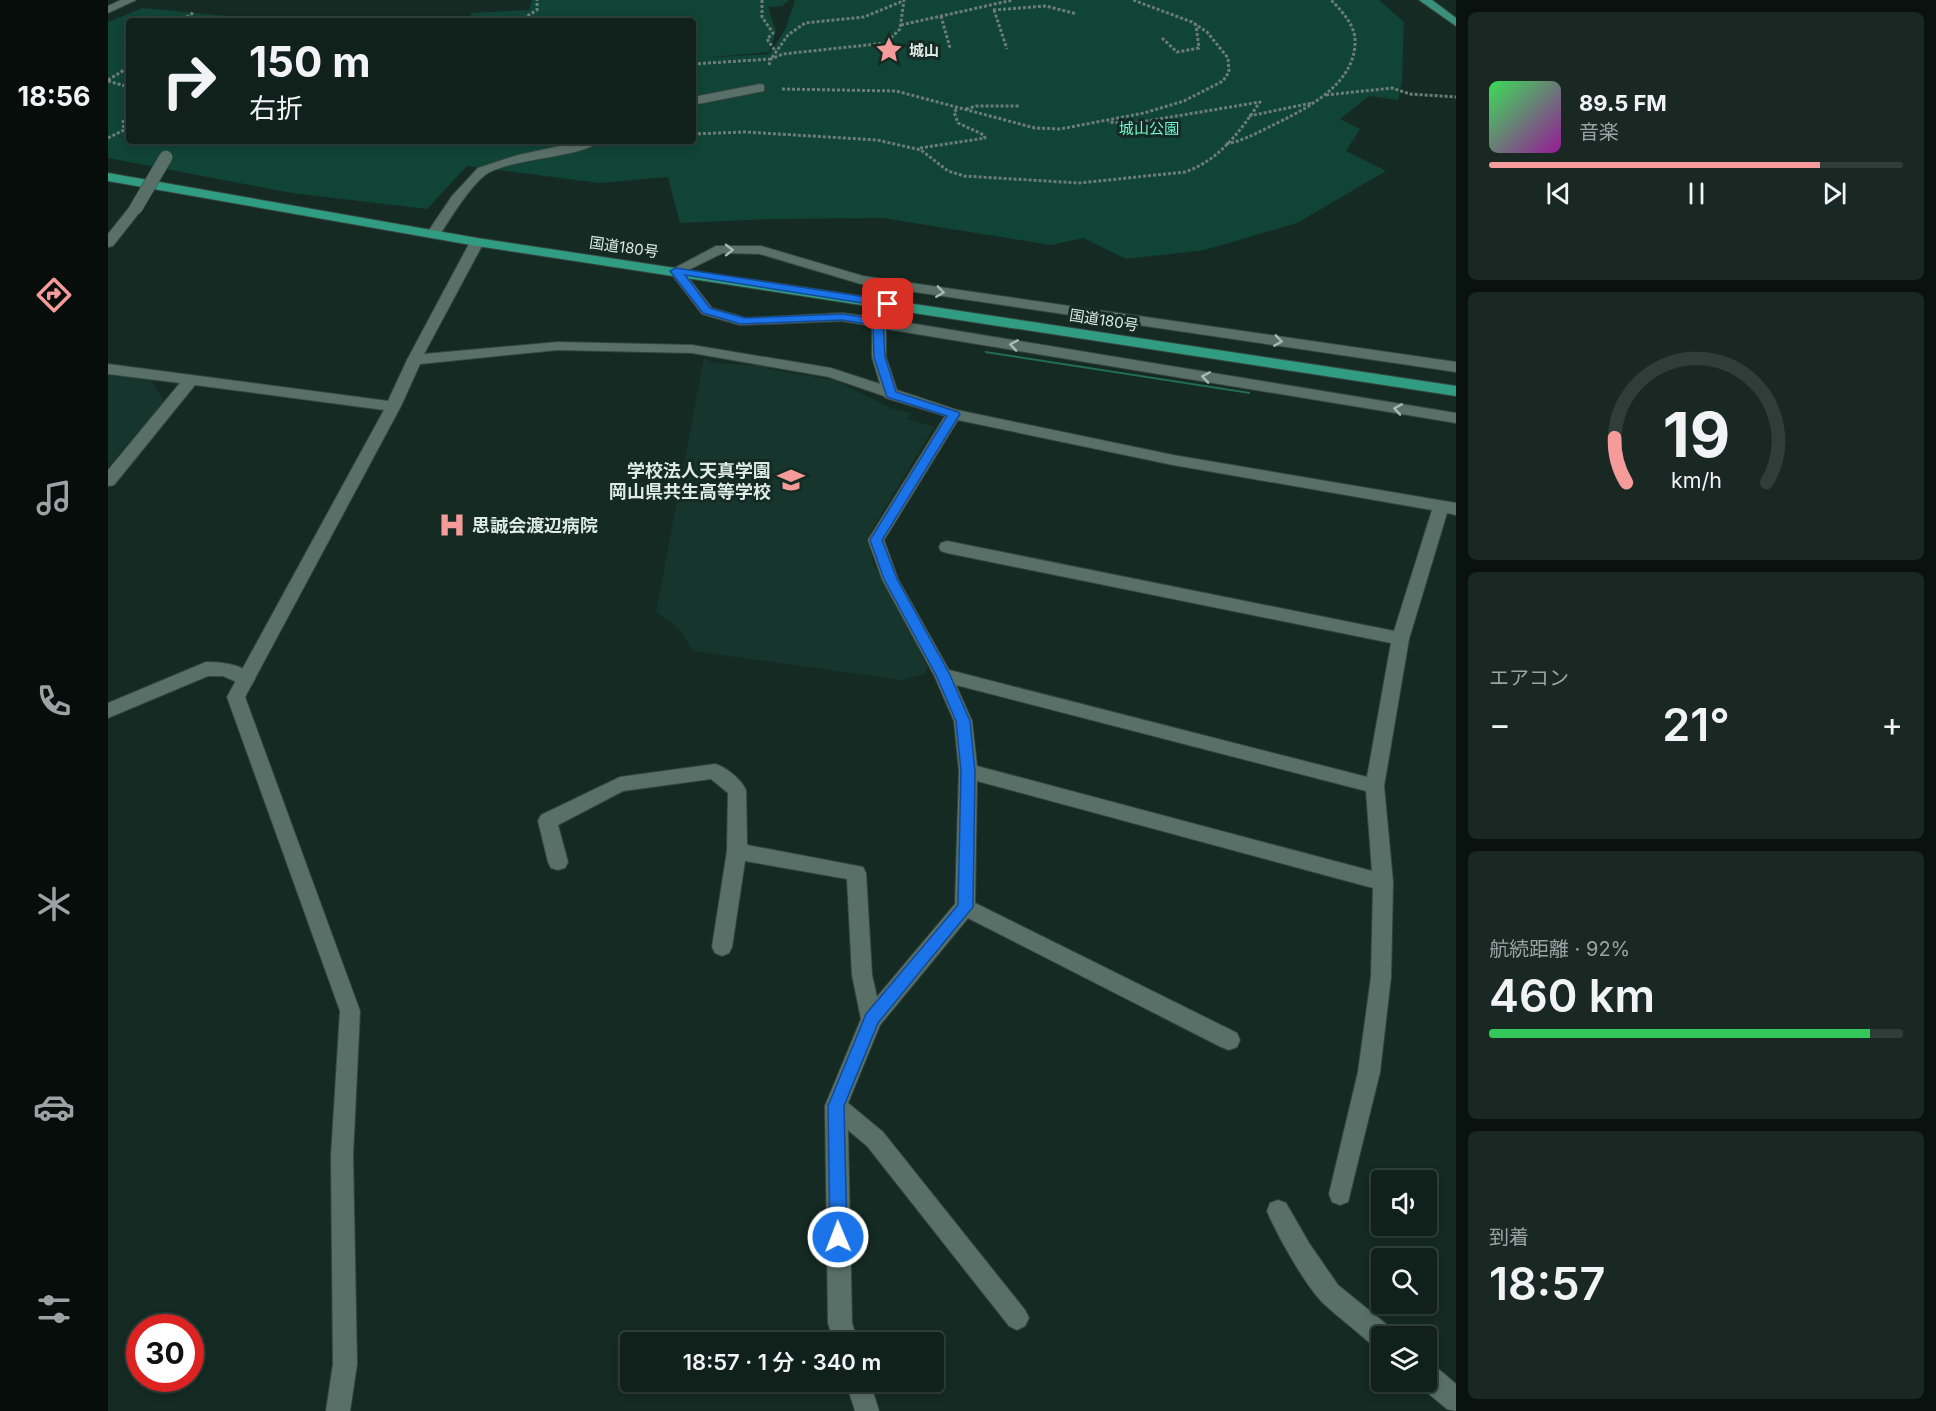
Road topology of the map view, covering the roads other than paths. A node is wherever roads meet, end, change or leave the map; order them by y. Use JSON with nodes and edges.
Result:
{"nodes":[{"id":1,"x":130,"y":0,"type":"edge"},
{"id":2,"x":1425,"y":0,"type":"edge"},
{"id":3,"x":108,"y":10,"type":"edge"},
{"id":4,"x":1456,"y":23,"type":"edge"},
{"id":5,"x":760,"y":88,"type":"road end"},
{"id":6,"x":696,"y":100,"type":"edge"},
{"id":7,"x":587,"y":144,"type":"edge"},
{"id":8,"x":166,"y":157,"type":"dead end"},
{"id":9,"x":108,"y":177,"type":"edge"},
{"id":10,"x":434,"y":232,"type":"junction"},
{"id":11,"x":477,"y":242,"type":"junction"},
{"id":12,"x":108,"y":243,"type":"edge"},
{"id":13,"x":676,"y":271,"type":"junction"},
{"id":14,"x":879,"y":322,"type":"junction"},
{"id":15,"x":414,"y":360,"type":"junction"},
{"id":16,"x":1456,"y":367,"type":"edge"},
{"id":17,"x":108,"y":369,"type":"edge"},
{"id":18,"x":191,"y":380,"type":"junction"},
{"id":19,"x":1456,"y":391,"type":"edge"},
{"id":20,"x":891,"y":395,"type":"junction"},
{"id":21,"x":393,"y":406,"type":"junction"},
{"id":22,"x":954,"y":414,"type":"junction"},
{"id":23,"x":1456,"y":418,"type":"edge"},
{"id":24,"x":108,"y":481,"type":"edge"},
{"id":25,"x":1449,"y":509,"type":"edge"},
{"id":26,"x":947,"y":547,"type":"dead end"},
{"id":27,"x":1400,"y":639,"type":"junction"},
{"id":28,"x":943,"y":675,"type":"junction"},
{"id":29,"x":246,"y":679,"type":"junction"},
{"id":30,"x":108,"y":711,"type":"edge"},
{"id":31,"x":968,"y":771,"type":"junction"},
{"id":32,"x":1375,"y":786,"type":"junction"},
{"id":33,"x":737,"y":851,"type":"junction"},
{"id":34,"x":558,"y":862,"type":"dead end"},
{"id":35,"x":1383,"y":882,"type":"junction"},
{"id":36,"x":966,"y":907,"type":"junction"},
{"id":37,"x":722,"y":947,"type":"dead end"},
{"id":38,"x":872,"y":1019,"type":"junction"},
{"id":39,"x":1229,"y":1040,"type":"dead end"},
{"id":40,"x":836,"y":1106,"type":"junction"},
{"id":41,"x":1340,"y":1194,"type":"dead end"},
{"id":42,"x":1278,"y":1211,"type":"dead end"},
{"id":43,"x":1017,"y":1318,"type":"dead end"},
{"id":44,"x":1371,"y":1328,"type":"edge"},
{"id":45,"x":843,"y":1332,"type":"edge"},
{"id":46,"x":1437,"y":1384,"type":"edge"},
{"id":47,"x":861,"y":1392,"type":"edge"},
{"id":48,"x":1456,"y":1400,"type":"edge"},
{"id":49,"x":338,"y":1411,"type":"edge"},
{"id":50,"x":867,"y":1411,"type":"edge"}],
"edges":[{"from":1,"to":3,"type":"street"},
{"from":2,"to":4,"type":"main road"},
{"from":5,"to":6,"type":"street"},
{"from":7,"to":10,"type":"street"},
{"from":8,"to":12,"type":"street","bridge":true},
{"from":9,"to":10,"type":"highway","name":"国道180号"},
{"from":10,"to":11,"type":"highway","name":"国道180号"},
{"from":11,"to":13,"type":"highway","name":"国道180号"},
{"from":11,"to":15,"type":"street"},
{"from":13,"to":14,"type":"street"},
{"from":13,"to":16,"type":"street","one_way":true},
{"from":13,"to":19,"type":"highway","name":"国道180号"},
{"from":14,"to":20,"type":"street"},
{"from":23,"to":14,"type":"street","one_way":true},
{"from":15,"to":20,"type":"street"},
{"from":15,"to":21,"type":"street"},
{"from":17,"to":18,"type":"street"},
{"from":18,"to":21,"type":"street"},
{"from":18,"to":24,"type":"street"},
{"from":20,"to":22,"type":"street"},
{"from":21,"to":29,"type":"street"},
{"from":22,"to":25,"type":"street"},
{"from":22,"to":28,"type":"street"},
{"from":25,"to":27,"type":"street"},
{"from":26,"to":27,"type":"street"},
{"from":27,"to":32,"type":"street"},
{"from":28,"to":31,"type":"street"},
{"from":28,"to":32,"type":"street"},
{"from":29,"to":30,"type":"street"},
{"from":29,"to":49,"type":"street"},
{"from":31,"to":35,"type":"street"},
{"from":31,"to":36,"type":"street"},
{"from":32,"to":35,"type":"street"},
{"from":33,"to":34,"type":"street"},
{"from":33,"to":37,"type":"street"},
{"from":33,"to":38,"type":"street"},
{"from":35,"to":41,"type":"street"},
{"from":36,"to":38,"type":"street"},
{"from":36,"to":39,"type":"street"},
{"from":38,"to":40,"type":"street"},
{"from":40,"to":43,"type":"street"},
{"from":40,"to":45,"type":"street"},
{"from":42,"to":44,"type":"street"},
{"from":46,"to":48,"type":"street"},
{"from":47,"to":50,"type":"street"}]}
